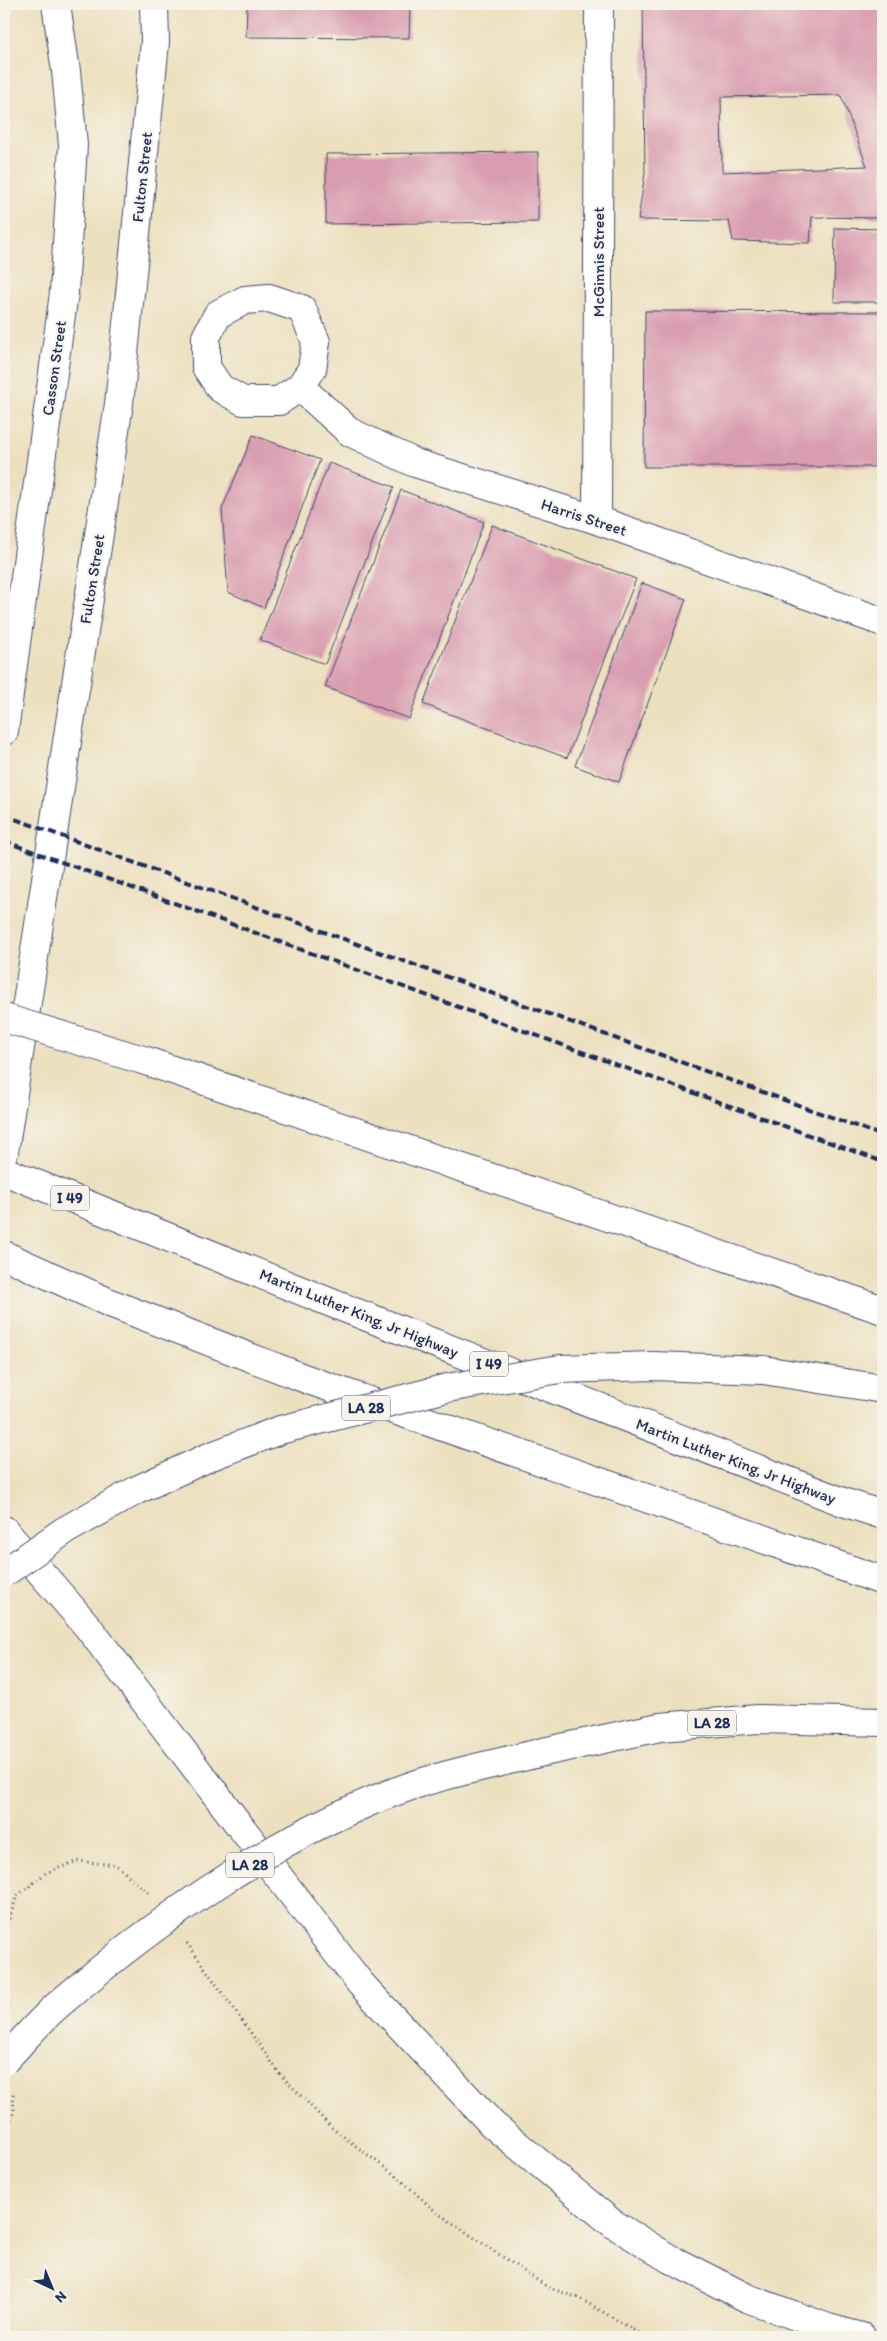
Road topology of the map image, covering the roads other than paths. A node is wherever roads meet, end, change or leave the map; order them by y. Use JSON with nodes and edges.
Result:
{"nodes":[{"id":1,"x":56,"y":4,"type":"edge"},
{"id":2,"x":154,"y":4,"type":"edge"},
{"id":3,"x":598,"y":4,"type":"edge"},
{"id":4,"x":300,"y":387,"type":"dead end"},
{"id":5,"x":597,"y":520,"type":"junction"},
{"id":6,"x":883,"y":622,"type":"edge"},
{"id":7,"x":4,"y":731,"type":"edge"},
{"id":8,"x":4,"y":1018,"type":"edge"},
{"id":9,"x":4,"y":1152,"type":"edge"},
{"id":10,"x":4,"y":1171,"type":"edge"},
{"id":11,"x":4,"y":1255,"type":"edge"},
{"id":12,"x":883,"y":1310,"type":"edge"},
{"id":13,"x":883,"y":1389,"type":"edge"},
{"id":14,"x":883,"y":1515,"type":"edge"},
{"id":15,"x":4,"y":1530,"type":"edge"},
{"id":16,"x":4,"y":1573,"type":"edge"},
{"id":17,"x":883,"y":1581,"type":"edge"},
{"id":18,"x":883,"y":1722,"type":"edge"},
{"id":19,"x":8,"y":2072,"type":"edge"},
{"id":20,"x":862,"y":2337,"type":"edge"}],
"edges":[{"from":1,"to":7,"type":"main road","name":"Casson Street"},
{"from":2,"to":9,"type":"main road","name":"Fulton Street"},
{"from":3,"to":5,"type":"main road","name":"McGinnis Street"},
{"from":4,"to":5,"type":"main road","name":"Harris Street"},
{"from":5,"to":6,"type":"main road","name":"Harris Street"},
{"from":8,"to":12,"type":"main road","bridge":true},
{"from":10,"to":14,"type":"main road","name":"Martin Luther King, Jr Highway","number":"I 49"},
{"from":11,"to":17,"type":"main road"},
{"from":13,"to":16,"type":"main road","number":"LA 28","bridge":true},
{"from":15,"to":20,"type":"main road"},
{"from":18,"to":19,"type":"main road","number":"LA 28","bridge":true}]}
